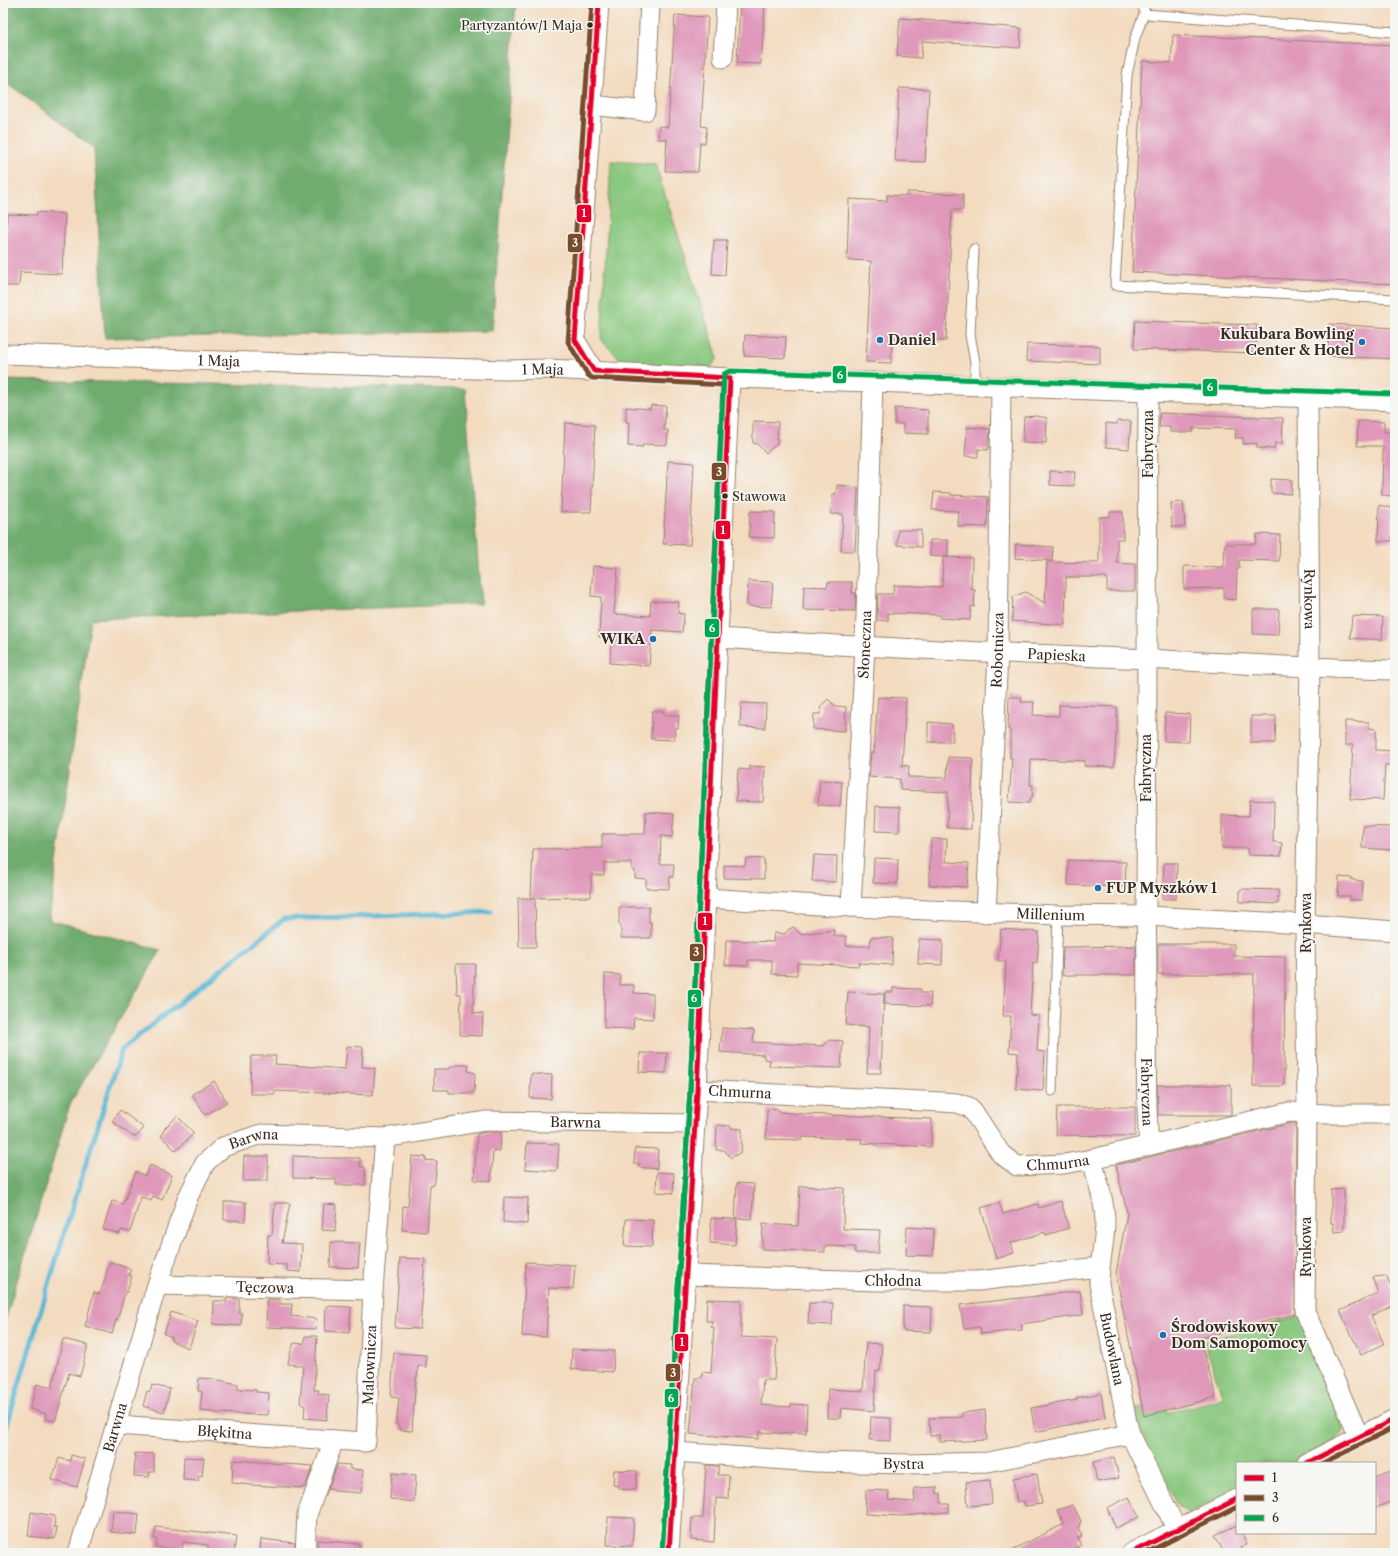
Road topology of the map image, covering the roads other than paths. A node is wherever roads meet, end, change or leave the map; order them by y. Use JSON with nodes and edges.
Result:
{"nodes":[{"id":1,"x":599,"y":3,"type":"edge"},
{"id":2,"x":650,"y":3,"type":"edge"},
{"id":3,"x":726,"y":3,"type":"edge"},
{"id":4,"x":1144,"y":3,"type":"edge"},
{"id":5,"x":1144,"y":14,"type":"junction"},
{"id":6,"x":1395,"y":32,"type":"edge"},
{"id":7,"x":723,"y":58,"type":"dead end"},
{"id":8,"x":592,"y":105,"type":"junction"},
{"id":9,"x":974,"y":249,"type":"dead end"},
{"id":10,"x":1395,"y":299,"type":"edge"},
{"id":11,"x":3,"y":354,"type":"edge"},
{"id":12,"x":594,"y":371,"type":"junction"},
{"id":13,"x":730,"y":378,"type":"junction"},
{"id":14,"x":873,"y":382,"type":"junction"},
{"id":15,"x":975,"y":385,"type":"junction"},
{"id":16,"x":1001,"y":387,"type":"junction"},
{"id":17,"x":1148,"y":392,"type":"junction"},
{"id":18,"x":1308,"y":398,"type":"junction"},
{"id":19,"x":1395,"y":401,"type":"edge"},
{"id":20,"x":718,"y":638,"type":"junction"},
{"id":21,"x":865,"y":648,"type":"junction"},
{"id":22,"x":998,"y":653,"type":"junction"},
{"id":23,"x":1147,"y":659,"type":"junction"},
{"id":24,"x":1310,"y":668,"type":"junction"},
{"id":25,"x":1395,"y":670,"type":"edge"},
{"id":26,"x":706,"y":898,"type":"junction"},
{"id":27,"x":851,"y":907,"type":"junction"},
{"id":28,"x":986,"y":913,"type":"junction"},
{"id":29,"x":1058,"y":915,"type":"junction"},
{"id":30,"x":1146,"y":916,"type":"junction"},
{"id":31,"x":1305,"y":924,"type":"junction"},
{"id":32,"x":1395,"y":931,"type":"edge"},
{"id":33,"x":697,"y":1090,"type":"junction"},
{"id":34,"x":1052,"y":1091,"type":"dead end"},
{"id":35,"x":1306,"y":1112,"type":"junction"},
{"id":36,"x":1395,"y":1114,"type":"edge"},
{"id":37,"x":695,"y":1124,"type":"junction"},
{"id":38,"x":385,"y":1138,"type":"junction"},
{"id":39,"x":1149,"y":1145,"type":"junction"},
{"id":40,"x":1092,"y":1159,"type":"junction"},
{"id":41,"x":1099,"y":1267,"type":"junction"},
{"id":42,"x":686,"y":1274,"type":"junction"},
{"id":43,"x":157,"y":1285,"type":"junction"},
{"id":44,"x":373,"y":1290,"type":"junction"},
{"id":45,"x":1395,"y":1419,"type":"edge"},
{"id":46,"x":116,"y":1425,"type":"junction"},
{"id":47,"x":1130,"y":1434,"type":"junction"},
{"id":48,"x":1359,"y":1437,"type":"junction"},
{"id":49,"x":334,"y":1440,"type":"junction"},
{"id":50,"x":675,"y":1452,"type":"junction"},
{"id":51,"x":1309,"y":1462,"type":"edge"},
{"id":52,"x":1236,"y":1500,"type":"edge"},
{"id":53,"x":1177,"y":1530,"type":"junction"},
{"id":54,"x":78,"y":1553,"type":"edge"},
{"id":55,"x":305,"y":1553,"type":"edge"},
{"id":56,"x":669,"y":1553,"type":"edge"},
{"id":57,"x":1131,"y":1553,"type":"edge"}],
"edges":[{"from":1,"to":8,"type":"street"},
{"from":2,"to":8,"type":"street"},
{"from":3,"to":7,"type":"street"},
{"from":4,"to":5,"type":"lane"},
{"from":5,"to":6,"type":"lane"},
{"from":5,"to":10,"type":"lane"},
{"from":8,"to":12,"type":"street"},
{"from":9,"to":15,"type":"lane"},
{"from":11,"to":12,"type":"street","name":"1 Maja"},
{"from":12,"to":13,"type":"street","name":"1 Maja"},
{"from":13,"to":14,"type":"street","name":"1 Maja"},
{"from":13,"to":20,"type":"street"},
{"from":14,"to":15,"type":"street","name":"1 Maja"},
{"from":14,"to":21,"type":"street","name":"Słoneczna"},
{"from":15,"to":16,"type":"street","name":"1 Maja"},
{"from":16,"to":17,"type":"street","name":"1 Maja"},
{"from":16,"to":22,"type":"street","name":"Robotnicza"},
{"from":17,"to":18,"type":"street","name":"1 Maja"},
{"from":17,"to":23,"type":"street","name":"Fabryczna"},
{"from":18,"to":19,"type":"street","name":"1 Maja"},
{"from":18,"to":24,"type":"street","name":"Rynkowa"},
{"from":20,"to":21,"type":"street","name":"Papieska"},
{"from":20,"to":26,"type":"street"},
{"from":21,"to":22,"type":"street","name":"Papieska"},
{"from":21,"to":27,"type":"street","name":"Słoneczna"},
{"from":22,"to":23,"type":"street","name":"Papieska"},
{"from":22,"to":28,"type":"street","name":"Robotnicza"},
{"from":23,"to":24,"type":"street","name":"Papieska"},
{"from":23,"to":30,"type":"street","name":"Fabryczna"},
{"from":24,"to":25,"type":"street","name":"Papieska"},
{"from":24,"to":31,"type":"street","name":"Rynkowa"},
{"from":26,"to":27,"type":"street","name":"Millenium"},
{"from":26,"to":33,"type":"street"},
{"from":27,"to":28,"type":"street","name":"Millenium"},
{"from":28,"to":29,"type":"street","name":"Millenium"},
{"from":29,"to":30,"type":"street","name":"Millenium"},
{"from":29,"to":34,"type":"lane"},
{"from":30,"to":31,"type":"street","name":"Millenium"},
{"from":30,"to":39,"type":"street","name":"Fabryczna"},
{"from":31,"to":32,"type":"street","name":"Millenium"},
{"from":31,"to":35,"type":"street","name":"Rynkowa"},
{"from":33,"to":37,"type":"street"},
{"from":33,"to":40,"type":"street","name":"Chmurna"},
{"from":35,"to":36,"type":"street","name":"Chmurna"},
{"from":35,"to":39,"type":"street","name":"Chmurna"},
{"from":35,"to":48,"type":"street","name":"Rynkowa"},
{"from":37,"to":38,"type":"street","name":"Barwna"},
{"from":37,"to":42,"type":"street"},
{"from":38,"to":43,"type":"street","name":"Barwna"},
{"from":38,"to":44,"type":"street","name":"Malownicza"},
{"from":39,"to":40,"type":"street","name":"Chmurna"},
{"from":40,"to":41,"type":"street","name":"Budowlana"},
{"from":41,"to":42,"type":"street","name":"Chłodna"},
{"from":41,"to":47,"type":"street","name":"Budowlana"},
{"from":42,"to":50,"type":"street"},
{"from":43,"to":44,"type":"street","name":"Tęczowa"},
{"from":43,"to":46,"type":"street","name":"Barwna"},
{"from":44,"to":49,"type":"street","name":"Malownicza"},
{"from":45,"to":48,"type":"street"},
{"from":46,"to":49,"type":"street","name":"Błękitna"},
{"from":46,"to":54,"type":"street","name":"Barwna"},
{"from":47,"to":50,"type":"street","name":"Bystra"},
{"from":47,"to":53,"type":"street","name":"Budowlana"},
{"from":48,"to":51,"type":"street"},
{"from":49,"to":55,"type":"street"},
{"from":50,"to":56,"type":"street"},
{"from":52,"to":53,"type":"street"},
{"from":53,"to":57,"type":"street"}]}
